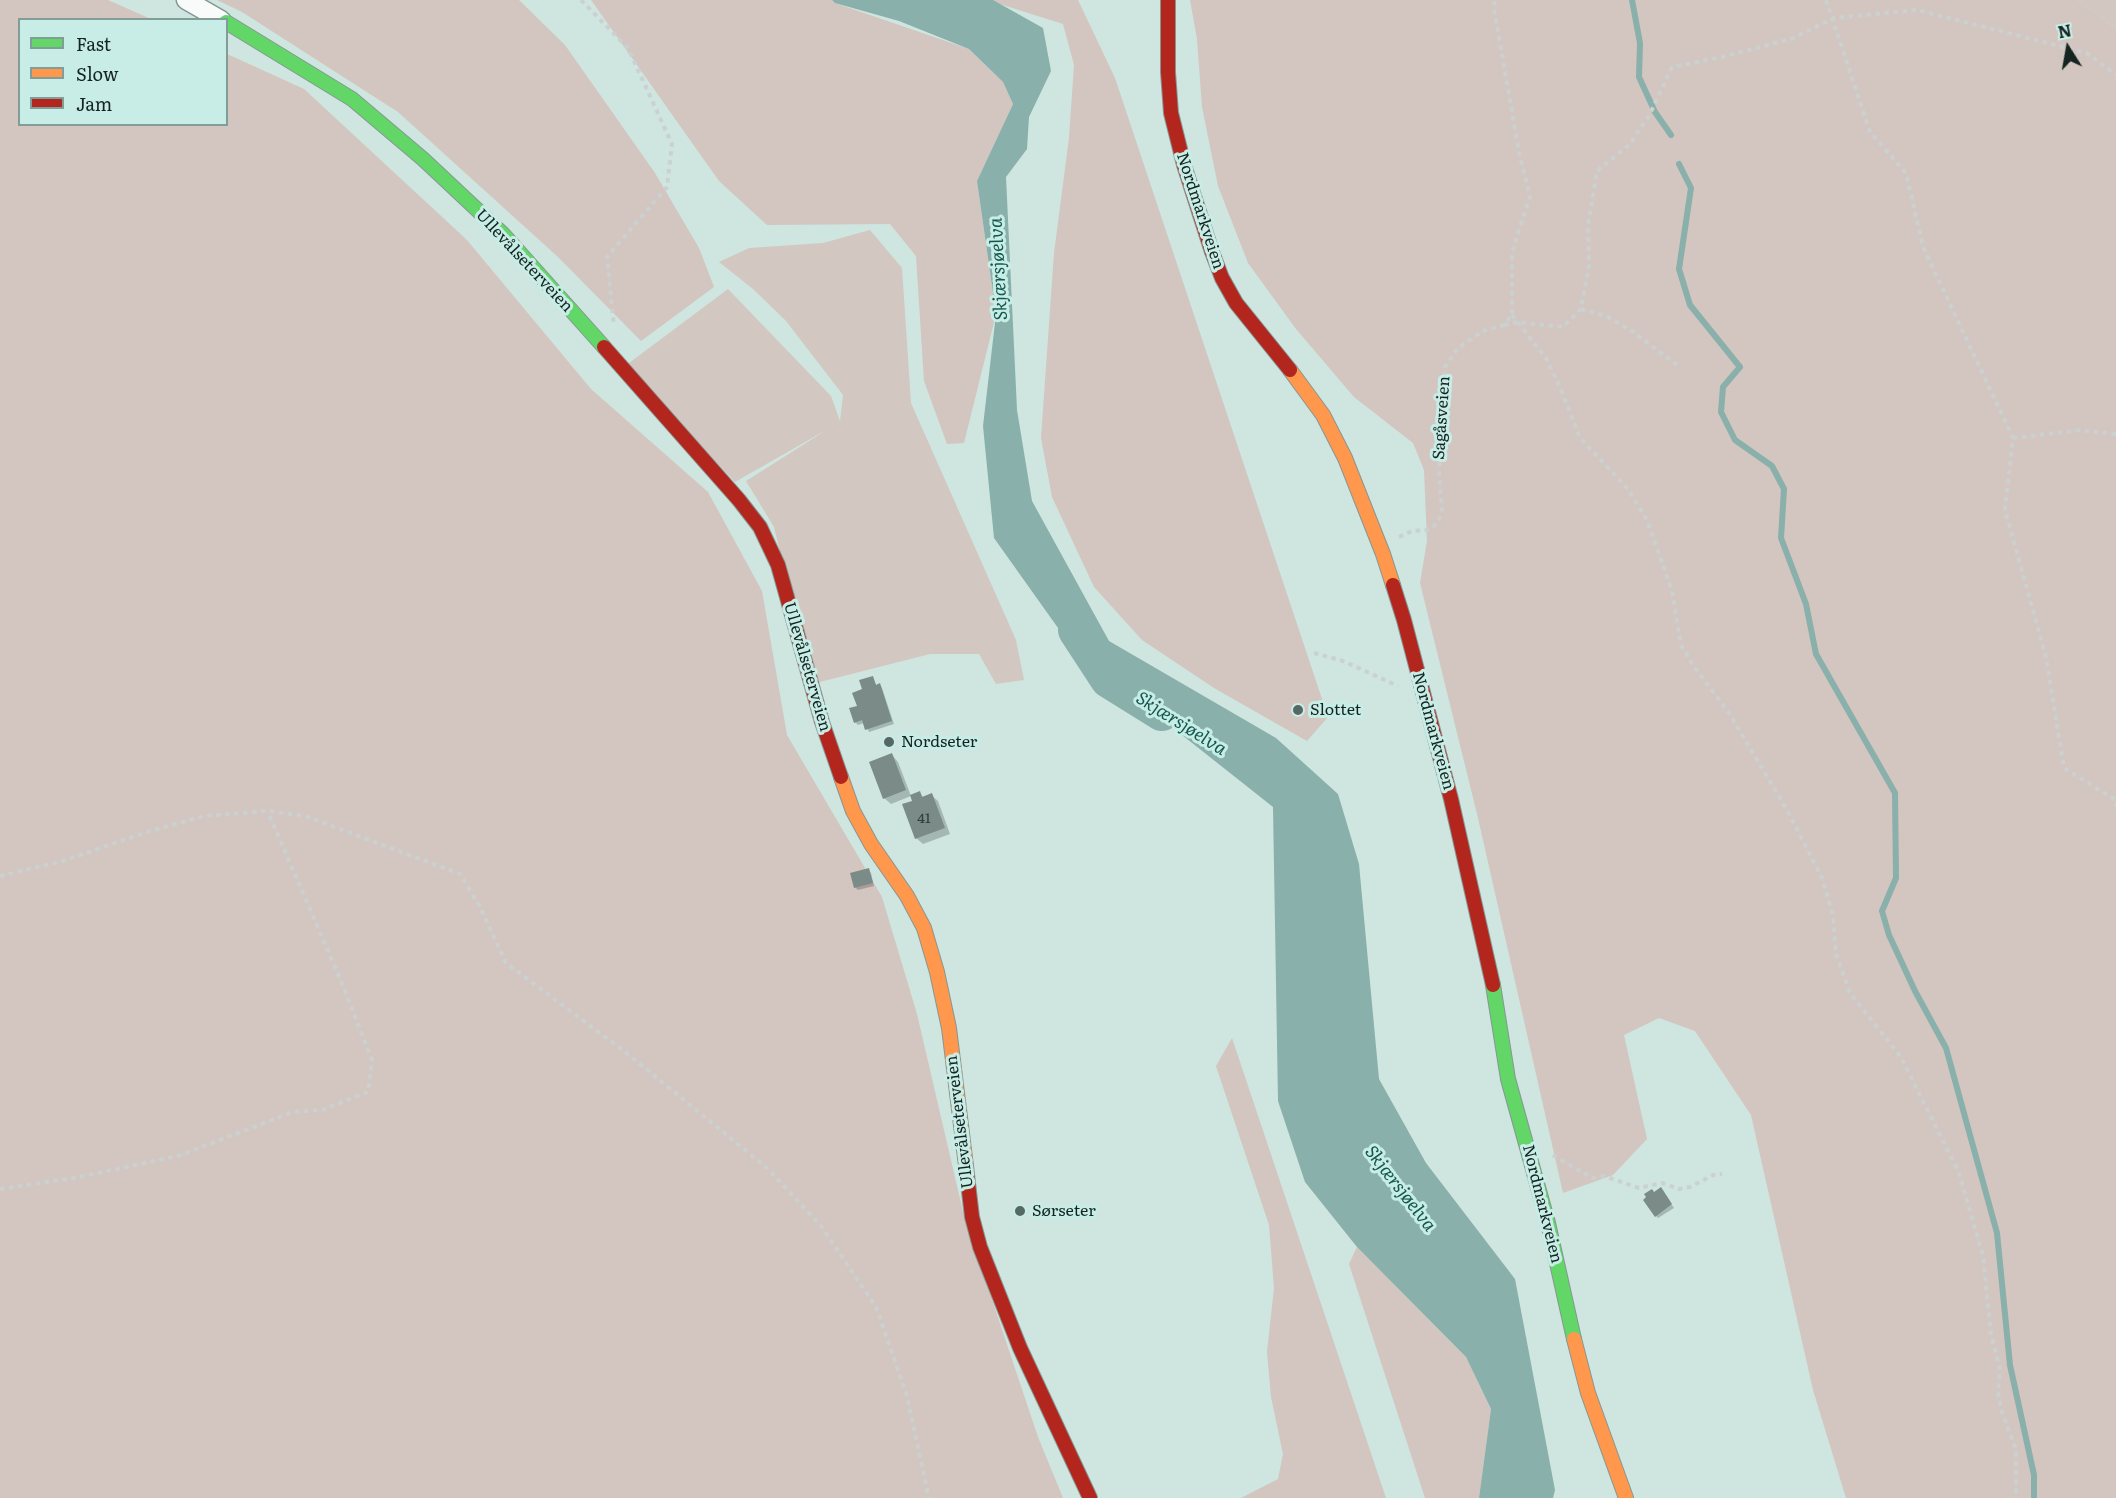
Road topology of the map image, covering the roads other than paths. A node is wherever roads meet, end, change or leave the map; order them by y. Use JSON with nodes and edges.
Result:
{"nodes":[{"id":1,"x":186,"y":0,"type":"edge"},
{"id":2,"x":1168,"y":0,"type":"edge"},
{"id":3,"x":218,"y":18,"type":"edge"},
{"id":4,"x":228,"y":23,"type":"edge"},
{"id":5,"x":1090,"y":1498,"type":"edge"},
{"id":6,"x":1626,"y":1498,"type":"edge"}],
"edges":[{"from":1,"to":3,"type":"street"},
{"from":2,"to":6,"type":"street","name":"Nordmarkveien"},
{"from":4,"to":5,"type":"street","name":"Ullevålseterveien"}]}
